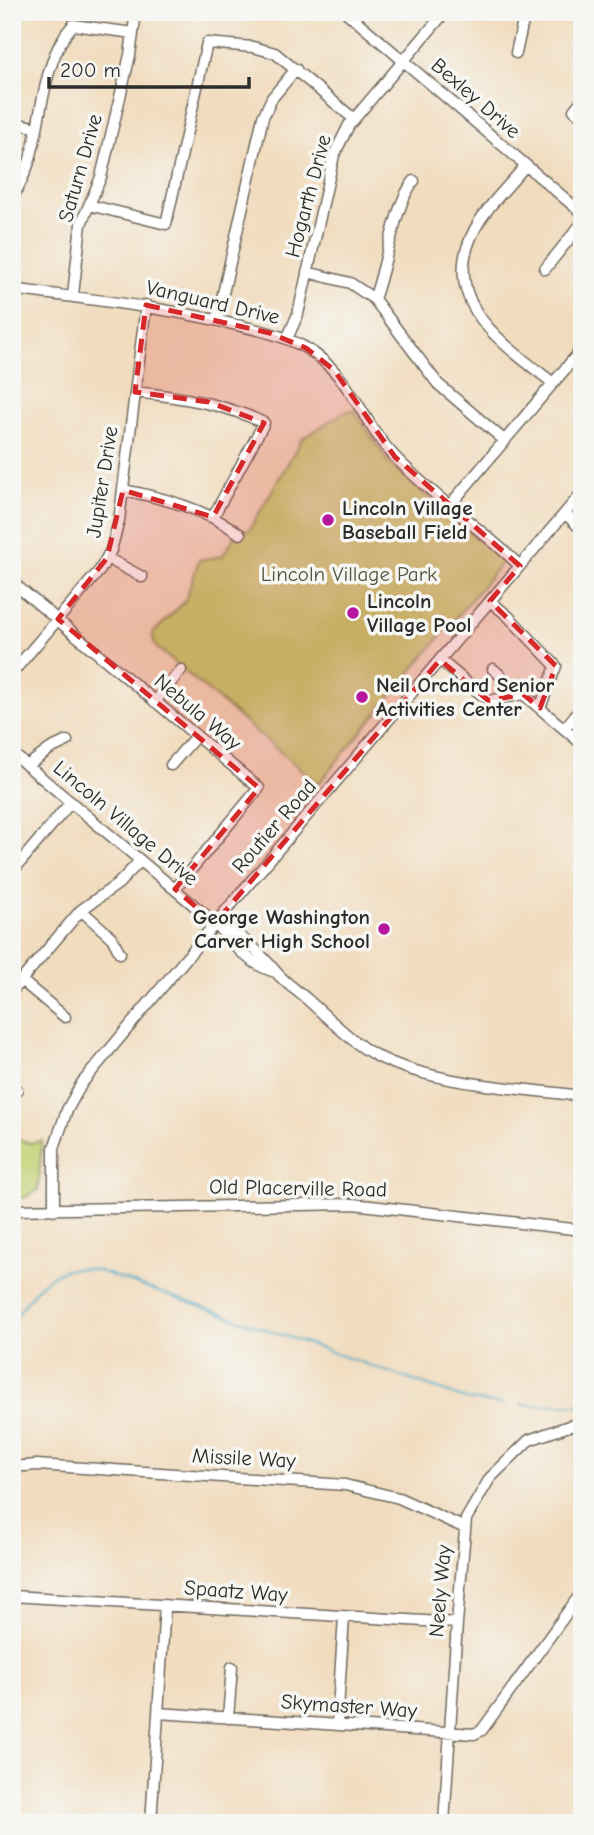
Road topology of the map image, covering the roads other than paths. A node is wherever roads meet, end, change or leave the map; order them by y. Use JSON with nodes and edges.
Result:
{"nodes":[{"id":1,"x":136,"y":12,"type":"edge"},
{"id":2,"x":346,"y":12,"type":"edge"},
{"id":3,"x":445,"y":12,"type":"edge"},
{"id":4,"x":526,"y":12,"type":"edge"},
{"id":5,"x":133,"y":33,"type":"junction"},
{"id":6,"x":516,"y":53,"type":"dead end"},
{"id":7,"x":404,"y":60,"type":"junction"},
{"id":8,"x":296,"y":69,"type":"junction"},
{"id":9,"x":582,"y":100,"type":"edge"},
{"id":10,"x":582,"y":116,"type":"edge"},
{"id":11,"x":354,"y":119,"type":"junction"},
{"id":12,"x":12,"y":122,"type":"edge"},
{"id":13,"x":37,"y":128,"type":"junction"},
{"id":14,"x":525,"y":166,"type":"junction"},
{"id":15,"x":414,"y":181,"type":"dead end"},
{"id":16,"x":12,"y":199,"type":"edge"},
{"id":17,"x":89,"y":205,"type":"junction"},
{"id":18,"x":582,"y":213,"type":"edge"},
{"id":19,"x":582,"y":223,"type":"edge"},
{"id":20,"x":545,"y":270,"type":"dead end"},
{"id":21,"x":307,"y":272,"type":"junction"},
{"id":22,"x":12,"y":289,"type":"edge"},
{"id":23,"x":73,"y":295,"type":"junction"},
{"id":24,"x":374,"y":299,"type":"junction"},
{"id":25,"x":146,"y":305,"type":"junction"},
{"id":26,"x":217,"y":320,"type":"junction"},
{"id":27,"x":287,"y":339,"type":"junction"},
{"id":28,"x":582,"y":349,"type":"edge"},
{"id":29,"x":553,"y":383,"type":"junction"},
{"id":30,"x":135,"y":392,"type":"junction"},
{"id":31,"x":505,"y":441,"type":"junction"},
{"id":32,"x":123,"y":490,"type":"junction"},
{"id":33,"x":582,"y":493,"type":"edge"},
{"id":34,"x":450,"y":505,"type":"junction"},
{"id":35,"x":565,"y":513,"type":"junction"},
{"id":36,"x":213,"y":517,"type":"junction"},
{"id":37,"x":582,"y":530,"type":"edge"},
{"id":38,"x":240,"y":534,"type":"dead end"},
{"id":39,"x":107,"y":558,"type":"junction"},
{"id":40,"x":520,"y":566,"type":"junction"},
{"id":41,"x":142,"y":577,"type":"dead end"},
{"id":42,"x":12,"y":582,"type":"edge"},
{"id":43,"x":489,"y":601,"type":"junction"},
{"id":44,"x":58,"y":620,"type":"junction"},
{"id":45,"x":440,"y":660,"type":"junction"},
{"id":46,"x":493,"y":669,"type":"dead end"},
{"id":47,"x":181,"y":670,"type":"dead end"},
{"id":48,"x":12,"y":673,"type":"edge"},
{"id":49,"x":522,"y":694,"type":"junction"},
{"id":50,"x":155,"y":702,"type":"junction"},
{"id":51,"x":582,"y":707,"type":"edge"},
{"id":52,"x":540,"y":708,"type":"junction"},
{"id":53,"x":564,"y":729,"type":"junction"},
{"id":54,"x":196,"y":736,"type":"junction"},
{"id":55,"x":67,"y":741,"type":"dead end"},
{"id":56,"x":582,"y":744,"type":"edge"},
{"id":57,"x":12,"y":753,"type":"edge"},
{"id":58,"x":171,"y":765,"type":"dead end"},
{"id":59,"x":27,"y":766,"type":"junction"},
{"id":60,"x":71,"y":802,"type":"junction"},
{"id":61,"x":16,"y":859,"type":"edge"},
{"id":62,"x":140,"y":860,"type":"junction"},
{"id":63,"x":12,"y":872,"type":"edge"},
{"id":64,"x":175,"y":889,"type":"junction"},
{"id":65,"x":81,"y":910,"type":"junction"},
{"id":66,"x":215,"y":923,"type":"junction"},
{"id":67,"x":120,"y":953,"type":"dead end"},
{"id":68,"x":22,"y":980,"type":"junction"},
{"id":69,"x":12,"y":991,"type":"edge"},
{"id":70,"x":65,"y":1017,"type":"dead end"},
{"id":71,"x":582,"y":1096,"type":"edge"},
{"id":72,"x":12,"y":1210,"type":"edge"},
{"id":73,"x":54,"y":1210,"type":"junction"},
{"id":74,"x":582,"y":1230,"type":"edge"},
{"id":75,"x":582,"y":1424,"type":"edge"},
{"id":76,"x":12,"y":1467,"type":"edge"},
{"id":77,"x":465,"y":1528,"type":"junction"},
{"id":78,"x":582,"y":1592,"type":"edge"},
{"id":79,"x":12,"y":1595,"type":"edge"},
{"id":80,"x":165,"y":1605,"type":"junction"},
{"id":81,"x":344,"y":1617,"type":"junction"},
{"id":82,"x":457,"y":1623,"type":"junction"},
{"id":83,"x":232,"y":1667,"type":"dead end"},
{"id":84,"x":158,"y":1713,"type":"junction"},
{"id":85,"x":228,"y":1718,"type":"junction"},
{"id":86,"x":337,"y":1725,"type":"junction"},
{"id":87,"x":449,"y":1732,"type":"junction"},
{"id":88,"x":151,"y":1823,"type":"edge"},
{"id":89,"x":444,"y":1823,"type":"edge"}],
"edges":[{"from":1,"to":5,"type":"street","name":"Saturn Drive"},
{"from":2,"to":7,"type":"street","name":"Bexley Drive"},
{"from":3,"to":7,"type":"street","name":"Hogarth Drive"},
{"from":4,"to":6,"type":"street"},
{"from":5,"to":13,"type":"street"},
{"from":5,"to":17,"type":"street","name":"Saturn Drive"},
{"from":7,"to":11,"type":"street","name":"Hogarth Drive"},
{"from":7,"to":14,"type":"street","name":"Bexley Drive"},
{"from":8,"to":11,"type":"street"},
{"from":8,"to":17,"type":"street"},
{"from":8,"to":26,"type":"street"},
{"from":9,"to":10,"type":"street"},
{"from":11,"to":21,"type":"street","name":"Hogarth Drive"},
{"from":12,"to":13,"type":"street"},
{"from":13,"to":16,"type":"street"},
{"from":14,"to":18,"type":"street","name":"Bexley Drive"},
{"from":14,"to":29,"type":"street"},
{"from":15,"to":24,"type":"street"},
{"from":17,"to":23,"type":"street","name":"Saturn Drive"},
{"from":19,"to":20,"type":"street"},
{"from":21,"to":24,"type":"street"},
{"from":21,"to":27,"type":"street","name":"Hogarth Drive"},
{"from":22,"to":23,"type":"street","name":"Vanguard Drive"},
{"from":23,"to":25,"type":"street","name":"Vanguard Drive"},
{"from":24,"to":31,"type":"street"},
{"from":25,"to":26,"type":"street","name":"Vanguard Drive"},
{"from":25,"to":30,"type":"street","name":"Jupiter Drive"},
{"from":26,"to":27,"type":"street","name":"Vanguard Drive"},
{"from":27,"to":34,"type":"street","name":"Vanguard Drive"},
{"from":28,"to":29,"type":"street"},
{"from":29,"to":31,"type":"street"},
{"from":30,"to":32,"type":"street","name":"Jupiter Drive"},
{"from":30,"to":36,"type":"street"},
{"from":31,"to":34,"type":"street"},
{"from":32,"to":36,"type":"street"},
{"from":32,"to":39,"type":"street","name":"Jupiter Drive"},
{"from":33,"to":35,"type":"street","name":"Routier Road"},
{"from":34,"to":40,"type":"street","name":"Vanguard Drive"},
{"from":35,"to":37,"type":"street"},
{"from":35,"to":40,"type":"street","name":"Routier Road"},
{"from":36,"to":38,"type":"street"},
{"from":39,"to":41,"type":"street"},
{"from":39,"to":44,"type":"street","name":"Jupiter Drive"},
{"from":40,"to":43,"type":"street","name":"Routier Road"},
{"from":42,"to":44,"type":"street","name":"Nebula Way"},
{"from":43,"to":45,"type":"street","name":"Routier Road"},
{"from":43,"to":52,"type":"street"},
{"from":44,"to":48,"type":"street","name":"Jupiter Drive"},
{"from":44,"to":50,"type":"street","name":"Nebula Way"},
{"from":45,"to":49,"type":"street"},
{"from":45,"to":66,"type":"street","name":"Routier Road"},
{"from":46,"to":49,"type":"street"},
{"from":47,"to":50,"type":"street"},
{"from":49,"to":52,"type":"street"},
{"from":50,"to":54,"type":"street","name":"Nebula Way"},
{"from":51,"to":53,"type":"street"},
{"from":52,"to":53,"type":"street"},
{"from":53,"to":56,"type":"street"},
{"from":54,"to":58,"type":"street"},
{"from":54,"to":64,"type":"street","name":"Nebula Way"},
{"from":55,"to":59,"type":"street"},
{"from":57,"to":59,"type":"street","name":"Lincoln Village Drive"},
{"from":59,"to":60,"type":"street","name":"Lincoln Village Drive"},
{"from":60,"to":61,"type":"street"},
{"from":60,"to":62,"type":"street","name":"Lincoln Village Drive"},
{"from":61,"to":63,"type":"street"},
{"from":62,"to":64,"type":"street","name":"Lincoln Village Drive"},
{"from":62,"to":65,"type":"street"},
{"from":64,"to":66,"type":"street","name":"Lincoln Village Drive"},
{"from":65,"to":67,"type":"street"},
{"from":65,"to":68,"type":"street"},
{"from":66,"to":71,"type":"street","name":"Lincoln Village Drive"},
{"from":66,"to":73,"type":"street","name":"Routier Road"},
{"from":68,"to":69,"type":"street"},
{"from":68,"to":70,"type":"street"},
{"from":72,"to":73,"type":"street","name":"Old Placerville Road"},
{"from":73,"to":74,"type":"street","name":"Old Placerville Road"},
{"from":75,"to":77,"type":"street","name":"Neely Way"},
{"from":76,"to":77,"type":"street","name":"Missile Way"},
{"from":77,"to":82,"type":"street","name":"Neely Way"},
{"from":78,"to":87,"type":"street","name":"Skymaster Way"},
{"from":79,"to":80,"type":"street","name":"Spaatz Way"},
{"from":80,"to":81,"type":"street","name":"Spaatz Way"},
{"from":80,"to":84,"type":"street"},
{"from":81,"to":82,"type":"street","name":"Spaatz Way"},
{"from":81,"to":86,"type":"street"},
{"from":82,"to":87,"type":"street","name":"Neely Way"},
{"from":83,"to":85,"type":"street"},
{"from":84,"to":85,"type":"street","name":"Skymaster Way"},
{"from":84,"to":88,"type":"street"},
{"from":85,"to":86,"type":"street","name":"Skymaster Way"},
{"from":86,"to":87,"type":"street","name":"Skymaster Way"},
{"from":87,"to":89,"type":"street","name":"Neely Way"}]}
